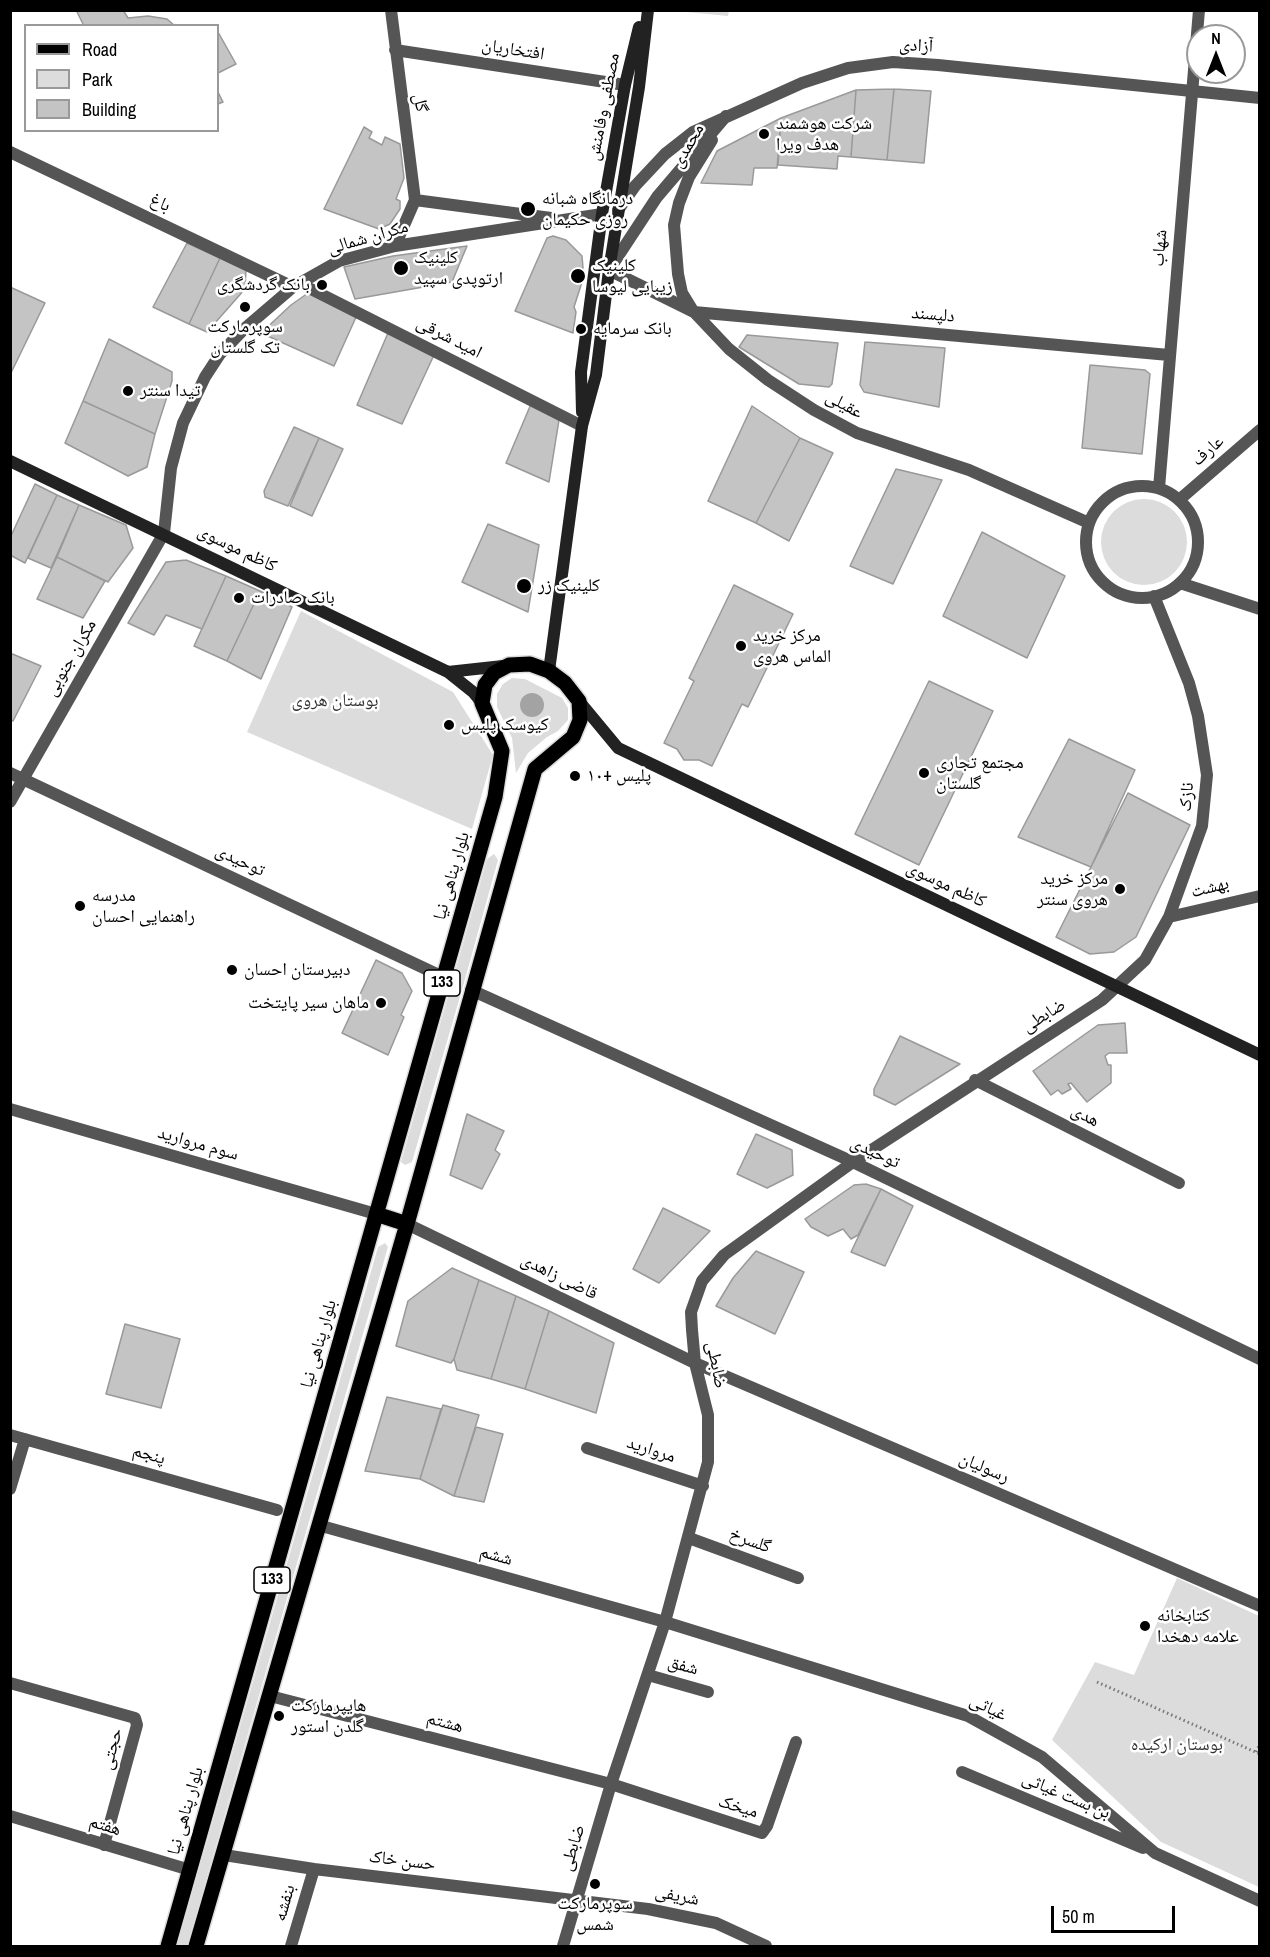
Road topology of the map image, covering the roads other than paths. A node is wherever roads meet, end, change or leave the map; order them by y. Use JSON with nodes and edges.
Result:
{"nodes":[{"id":1,"x":391,"y":10,"type":"edge"},
{"id":2,"x":646,"y":10,"type":"edge"},
{"id":3,"x":1199,"y":10,"type":"edge"},
{"id":4,"x":395,"y":50,"type":"junction"},
{"id":5,"x":626,"y":85,"type":"junction"},
{"id":6,"x":1191,"y":91,"type":"junction"},
{"id":7,"x":1260,"y":98,"type":"edge"},
{"id":8,"x":726,"y":116,"type":"junction"},
{"id":9,"x":628,"y":148,"type":"junction"},
{"id":10,"x":10,"y":152,"type":"edge"},
{"id":11,"x":635,"y":186,"type":"junction"},
{"id":12,"x":415,"y":200,"type":"junction"},
{"id":13,"x":617,"y":211,"type":"junction"},
{"id":14,"x":603,"y":214,"type":"junction"},
{"id":15,"x":563,"y":220,"type":"junction"},
{"id":16,"x":395,"y":246,"type":"junction"},
{"id":17,"x":609,"y":270,"type":"junction"},
{"id":18,"x":296,"y":285,"type":"junction"},
{"id":19,"x":694,"y":312,"type":"junction"},
{"id":20,"x":1169,"y":355,"type":"junction"},
{"id":21,"x":582,"y":426,"type":"junction"},
{"id":22,"x":1260,"y":430,"type":"edge"},
{"id":23,"x":10,"y":461,"type":"edge"},
{"id":24,"x":1159,"y":488,"type":"junction"},
{"id":25,"x":1179,"y":500,"type":"junction"},
{"id":26,"x":1089,"y":523,"type":"junction"},
{"id":27,"x":164,"y":533,"type":"junction"},
{"id":28,"x":1180,"y":584,"type":"junction"},
{"id":29,"x":1154,"y":596,"type":"junction"},
{"id":30,"x":1260,"y":609,"type":"edge"},
{"id":31,"x":509,"y":665,"type":"junction"},
{"id":32,"x":549,"y":671,"type":"junction"},
{"id":33,"x":448,"y":672,"type":"junction"},
{"id":34,"x":579,"y":701,"type":"junction"},
{"id":35,"x":482,"y":703,"type":"junction"},
{"id":36,"x":16,"y":776,"type":"edge"},
{"id":37,"x":10,"y":802,"type":"edge"},
{"id":38,"x":1260,"y":896,"type":"edge"},
{"id":39,"x":1169,"y":917,"type":"junction"},
{"id":40,"x":443,"y":977,"type":"junction"},
{"id":41,"x":1118,"y":986,"type":"junction"},
{"id":42,"x":471,"y":990,"type":"junction"},
{"id":43,"x":1260,"y":1055,"type":"edge"},
{"id":44,"x":975,"y":1080,"type":"junction"},
{"id":45,"x":10,"y":1108,"type":"edge"},
{"id":46,"x":853,"y":1162,"type":"junction"},
{"id":47,"x":1179,"y":1184,"type":"dead end"},
{"id":48,"x":376,"y":1214,"type":"junction"},
{"id":49,"x":406,"y":1224,"type":"junction"},
{"id":50,"x":1260,"y":1359,"type":"edge"},
{"id":51,"x":695,"y":1364,"type":"junction"},
{"id":52,"x":10,"y":1435,"type":"edge"},
{"id":53,"x":25,"y":1439,"type":"junction"},
{"id":54,"x":587,"y":1448,"type":"dead end"},
{"id":55,"x":703,"y":1486,"type":"junction"},
{"id":56,"x":10,"y":1489,"type":"edge"},
{"id":57,"x":277,"y":1510,"type":"dead end"},
{"id":58,"x":318,"y":1525,"type":"junction"},
{"id":59,"x":689,"y":1538,"type":"junction"},
{"id":60,"x":798,"y":1578,"type":"dead end"},
{"id":61,"x":1260,"y":1606,"type":"edge"},
{"id":62,"x":665,"y":1622,"type":"junction"},
{"id":63,"x":648,"y":1675,"type":"junction"},
{"id":64,"x":10,"y":1683,"type":"edge"},
{"id":65,"x":708,"y":1692,"type":"dead end"},
{"id":66,"x":270,"y":1695,"type":"junction"},
{"id":67,"x":796,"y":1742,"type":"dead end"},
{"id":68,"x":962,"y":1772,"type":"dead end"},
{"id":69,"x":611,"y":1784,"type":"junction"},
{"id":70,"x":10,"y":1816,"type":"edge"},
{"id":71,"x":104,"y":1845,"type":"junction"},
{"id":72,"x":1155,"y":1853,"type":"junction"},
{"id":73,"x":224,"y":1855,"type":"junction"},
{"id":74,"x":314,"y":1869,"type":"junction"},
{"id":75,"x":190,"y":1870,"type":"junction"},
{"id":76,"x":576,"y":1900,"type":"junction"},
{"id":77,"x":1260,"y":1901,"type":"edge"},
{"id":78,"x":168,"y":1947,"type":"edge"},
{"id":79,"x":196,"y":1947,"type":"edge"},
{"id":80,"x":291,"y":1947,"type":"edge"},
{"id":81,"x":563,"y":1947,"type":"edge"},
{"id":82,"x":766,"y":1947,"type":"edge"}],
"edges":[{"from":1,"to":4,"type":"street","name":"گل"},
{"from":2,"to":5,"type":"main road","name":"مصطفی وفامنش"},
{"from":2,"to":9,"type":"main road","name":"مصطفی وفامنش"},
{"from":3,"to":6,"type":"street","name":"شهاب"},
{"from":4,"to":5,"type":"street","name":"افتخاریان"},
{"from":4,"to":12,"type":"street","name":"گل"},
{"from":5,"to":14,"type":"main road","name":"مصطفی وفامنش"},
{"from":6,"to":7,"type":"street","name":"آزادی"},
{"from":6,"to":8,"type":"street","name":"آزادی"},
{"from":6,"to":20,"type":"street","name":"شهاب"},
{"from":8,"to":11,"type":"street","name":"آزادی"},
{"from":8,"to":17,"type":"street","name":"محمدی"},
{"from":8,"to":19,"type":"street","name":"محمدی"},
{"from":9,"to":11,"type":"street"},
{"from":9,"to":13,"type":"main road","name":"مصطفی وفامنش"},
{"from":10,"to":18,"type":"street","name":"باغ"},
{"from":11,"to":13,"type":"street","name":"آزادی"},
{"from":12,"to":15,"type":"street"},
{"from":12,"to":16,"type":"street"},
{"from":13,"to":14,"type":"main road"},
{"from":13,"to":17,"type":"main road","name":"مصطفی وفامنش"},
{"from":14,"to":15,"type":"street","name":"مکران شمالی"},
{"from":14,"to":21,"type":"main road","name":"مصطفی وفامنش"},
{"from":15,"to":16,"type":"street","name":"مکران شمالی"},
{"from":16,"to":18,"type":"street","name":"مکران شمالی"},
{"from":17,"to":19,"type":"street","name":"عقیلی"},
{"from":17,"to":21,"type":"main road","name":"مصطفی وفامنش"},
{"from":18,"to":21,"type":"street","name":"امید شرقی"},
{"from":18,"to":27,"type":"street","name":"مکران شمالی"},
{"from":19,"to":20,"type":"street","name":"دلپسند"},
{"from":19,"to":26,"type":"street","name":"عقیلی"},
{"from":20,"to":24,"type":"street","name":"شهاب"},
{"from":21,"to":32,"type":"main road","name":"مصطفی وفامنش"},
{"from":22,"to":25,"type":"street","name":"عارف"},
{"from":23,"to":27,"type":"main road","name":"کاظم موسوی"},
{"from":24,"to":25,"type":"street"},
{"from":24,"to":26,"type":"street"},
{"from":25,"to":28,"type":"street"},
{"from":26,"to":29,"type":"street"},
{"from":27,"to":33,"type":"main road","name":"کاظم موسوی"},
{"from":27,"to":36,"type":"street","name":"مکران جنوبی"},
{"from":28,"to":29,"type":"street"},
{"from":28,"to":30,"type":"street"},
{"from":29,"to":39,"type":"street","name":"نازک"},
{"from":31,"to":32,"type":"main road"},
{"from":31,"to":33,"type":"main road"},
{"from":31,"to":35,"type":"main road"},
{"from":32,"to":34,"type":"main road"},
{"from":33,"to":35,"type":"main road","name":"کاظم موسوی"},
{"from":34,"to":41,"type":"main road","name":"کاظم موسوی"},
{"from":34,"to":42,"type":"main road","number":"133"},
{"from":35,"to":40,"type":"main road","name":"بلوار پناهی نیا","number":"133"},
{"from":36,"to":37,"type":"street","name":"مکران جنوبی"},
{"from":36,"to":40,"type":"street","name":"توحیدی"},
{"from":38,"to":39,"type":"street","name":"بهشت"},
{"from":39,"to":41,"type":"street","name":"نازک"},
{"from":40,"to":48,"type":"main road","name":"بلوار پناهی نیا","number":"133"},
{"from":41,"to":43,"type":"main road","name":"کاظم موسوی"},
{"from":41,"to":44,"type":"street","name":"ضابطی"},
{"from":42,"to":46,"type":"street","name":"توحیدی"},
{"from":42,"to":49,"type":"main road","number":"133"},
{"from":44,"to":46,"type":"street","name":"ضابطی"},
{"from":44,"to":47,"type":"street","name":"هدی"},
{"from":45,"to":48,"type":"street","name":"سوم مروارید"},
{"from":46,"to":50,"type":"street","name":"توحیدی"},
{"from":46,"to":51,"type":"street","name":"ضابطی"},
{"from":48,"to":49,"type":"main road"},
{"from":48,"to":75,"type":"main road","name":"بلوار پناهی نیا","number":"133"},
{"from":49,"to":51,"type":"street","name":"قاضی زاهدی"},
{"from":49,"to":58,"type":"main road","number":"133"},
{"from":51,"to":55,"type":"street","name":"ضابطی"},
{"from":51,"to":61,"type":"street","name":"رسولیان"},
{"from":52,"to":53,"type":"street","name":"پنجم"},
{"from":53,"to":56,"type":"street"},
{"from":53,"to":57,"type":"street","name":"پنجم"},
{"from":54,"to":55,"type":"street","name":"مروارید"},
{"from":55,"to":59,"type":"street","name":"ضابطی"},
{"from":58,"to":62,"type":"street","name":"ششم"},
{"from":58,"to":66,"type":"main road","number":"133"},
{"from":59,"to":60,"type":"street","name":"گلسرخ"},
{"from":59,"to":62,"type":"street","name":"ضابطی"},
{"from":62,"to":63,"type":"street","name":"ضابطی"},
{"from":62,"to":72,"type":"street","name":"غیاثی"},
{"from":63,"to":65,"type":"street","name":"شفق"},
{"from":63,"to":69,"type":"street","name":"ضابطی"},
{"from":64,"to":71,"type":"street","name":"حجتی"},
{"from":66,"to":69,"type":"street","name":"هشتم"},
{"from":66,"to":73,"type":"main road","number":"133"},
{"from":67,"to":69,"type":"street","name":"میخک"},
{"from":68,"to":72,"type":"street","name":"بن بست غیاثی"},
{"from":69,"to":76,"type":"street","name":"ضابطی"},
{"from":70,"to":71,"type":"street","name":"هفتم"},
{"from":71,"to":75,"type":"street","name":"هفتم"},
{"from":72,"to":77,"type":"street","name":"غیاثی"},
{"from":73,"to":74,"type":"street","name":"حسن خاک"},
{"from":73,"to":79,"type":"main road","number":"133"},
{"from":74,"to":76,"type":"street","name":"حسن خاک"},
{"from":74,"to":80,"type":"street","name":"بنفشه"},
{"from":75,"to":78,"type":"main road","name":"بلوار پناهی نیا","number":"133"},
{"from":76,"to":81,"type":"street","name":"ضابطی"},
{"from":76,"to":82,"type":"street","name":"شریفی"}]}
